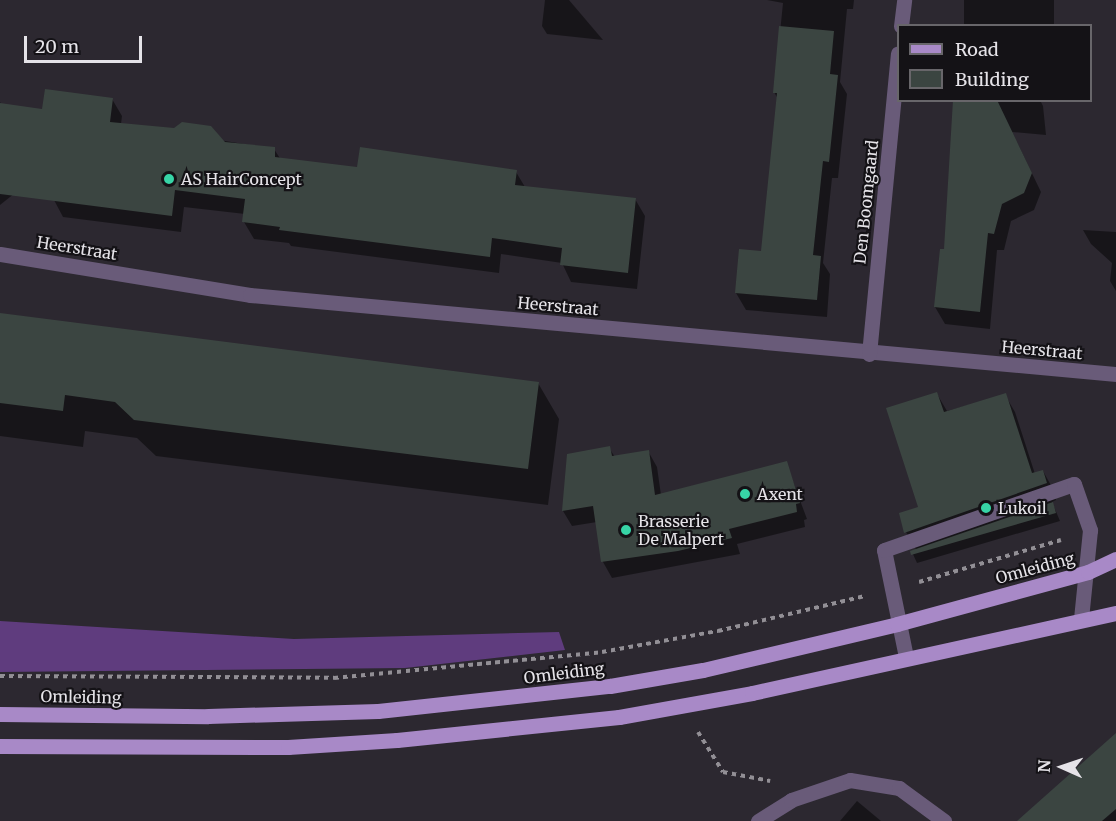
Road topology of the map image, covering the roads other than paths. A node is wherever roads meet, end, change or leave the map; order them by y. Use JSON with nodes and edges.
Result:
{"nodes":[{"id":1,"x":904,"y":0,"type":"edge"},
{"id":2,"x":901,"y":24,"type":"edge"},
{"id":3,"x":897,"y":63,"type":"edge"},
{"id":4,"x":0,"y":254,"type":"edge"},
{"id":5,"x":869,"y":354,"type":"junction"},
{"id":6,"x":1116,"y":374,"type":"edge"},
{"id":7,"x":1116,"y":559,"type":"edge"},
{"id":8,"x":1088,"y":572,"type":"junction"},
{"id":9,"x":1116,"y":613,"type":"edge"},
{"id":10,"x":1081,"y":618,"type":"junction"},
{"id":11,"x":897,"y":624,"type":"junction"},
{"id":12,"x":906,"y":657,"type":"junction"},
{"id":13,"x":0,"y":714,"type":"edge"},
{"id":14,"x":0,"y":746,"type":"edge"},
{"id":15,"x":758,"y":821,"type":"edge"},
{"id":16,"x":944,"y":821,"type":"edge"}],
"edges":[{"from":1,"to":2,"type":"street"},
{"from":3,"to":5,"type":"street","name":"Den Boomgaard"},
{"from":4,"to":5,"type":"street","name":"Heerstraat"},
{"from":5,"to":6,"type":"street","name":"Heerstraat"},
{"from":7,"to":8,"type":"main road","name":"Omleiding"},
{"from":8,"to":10,"type":"street"},
{"from":8,"to":11,"type":"main road","name":"Omleiding"},
{"from":8,"to":11,"type":"street"},
{"from":9,"to":10,"type":"main road"},
{"from":10,"to":12,"type":"main road"},
{"from":11,"to":12,"type":"street"},
{"from":11,"to":13,"type":"main road","name":"Omleiding"},
{"from":12,"to":14,"type":"main road"},
{"from":15,"to":16,"type":"street"}]}
